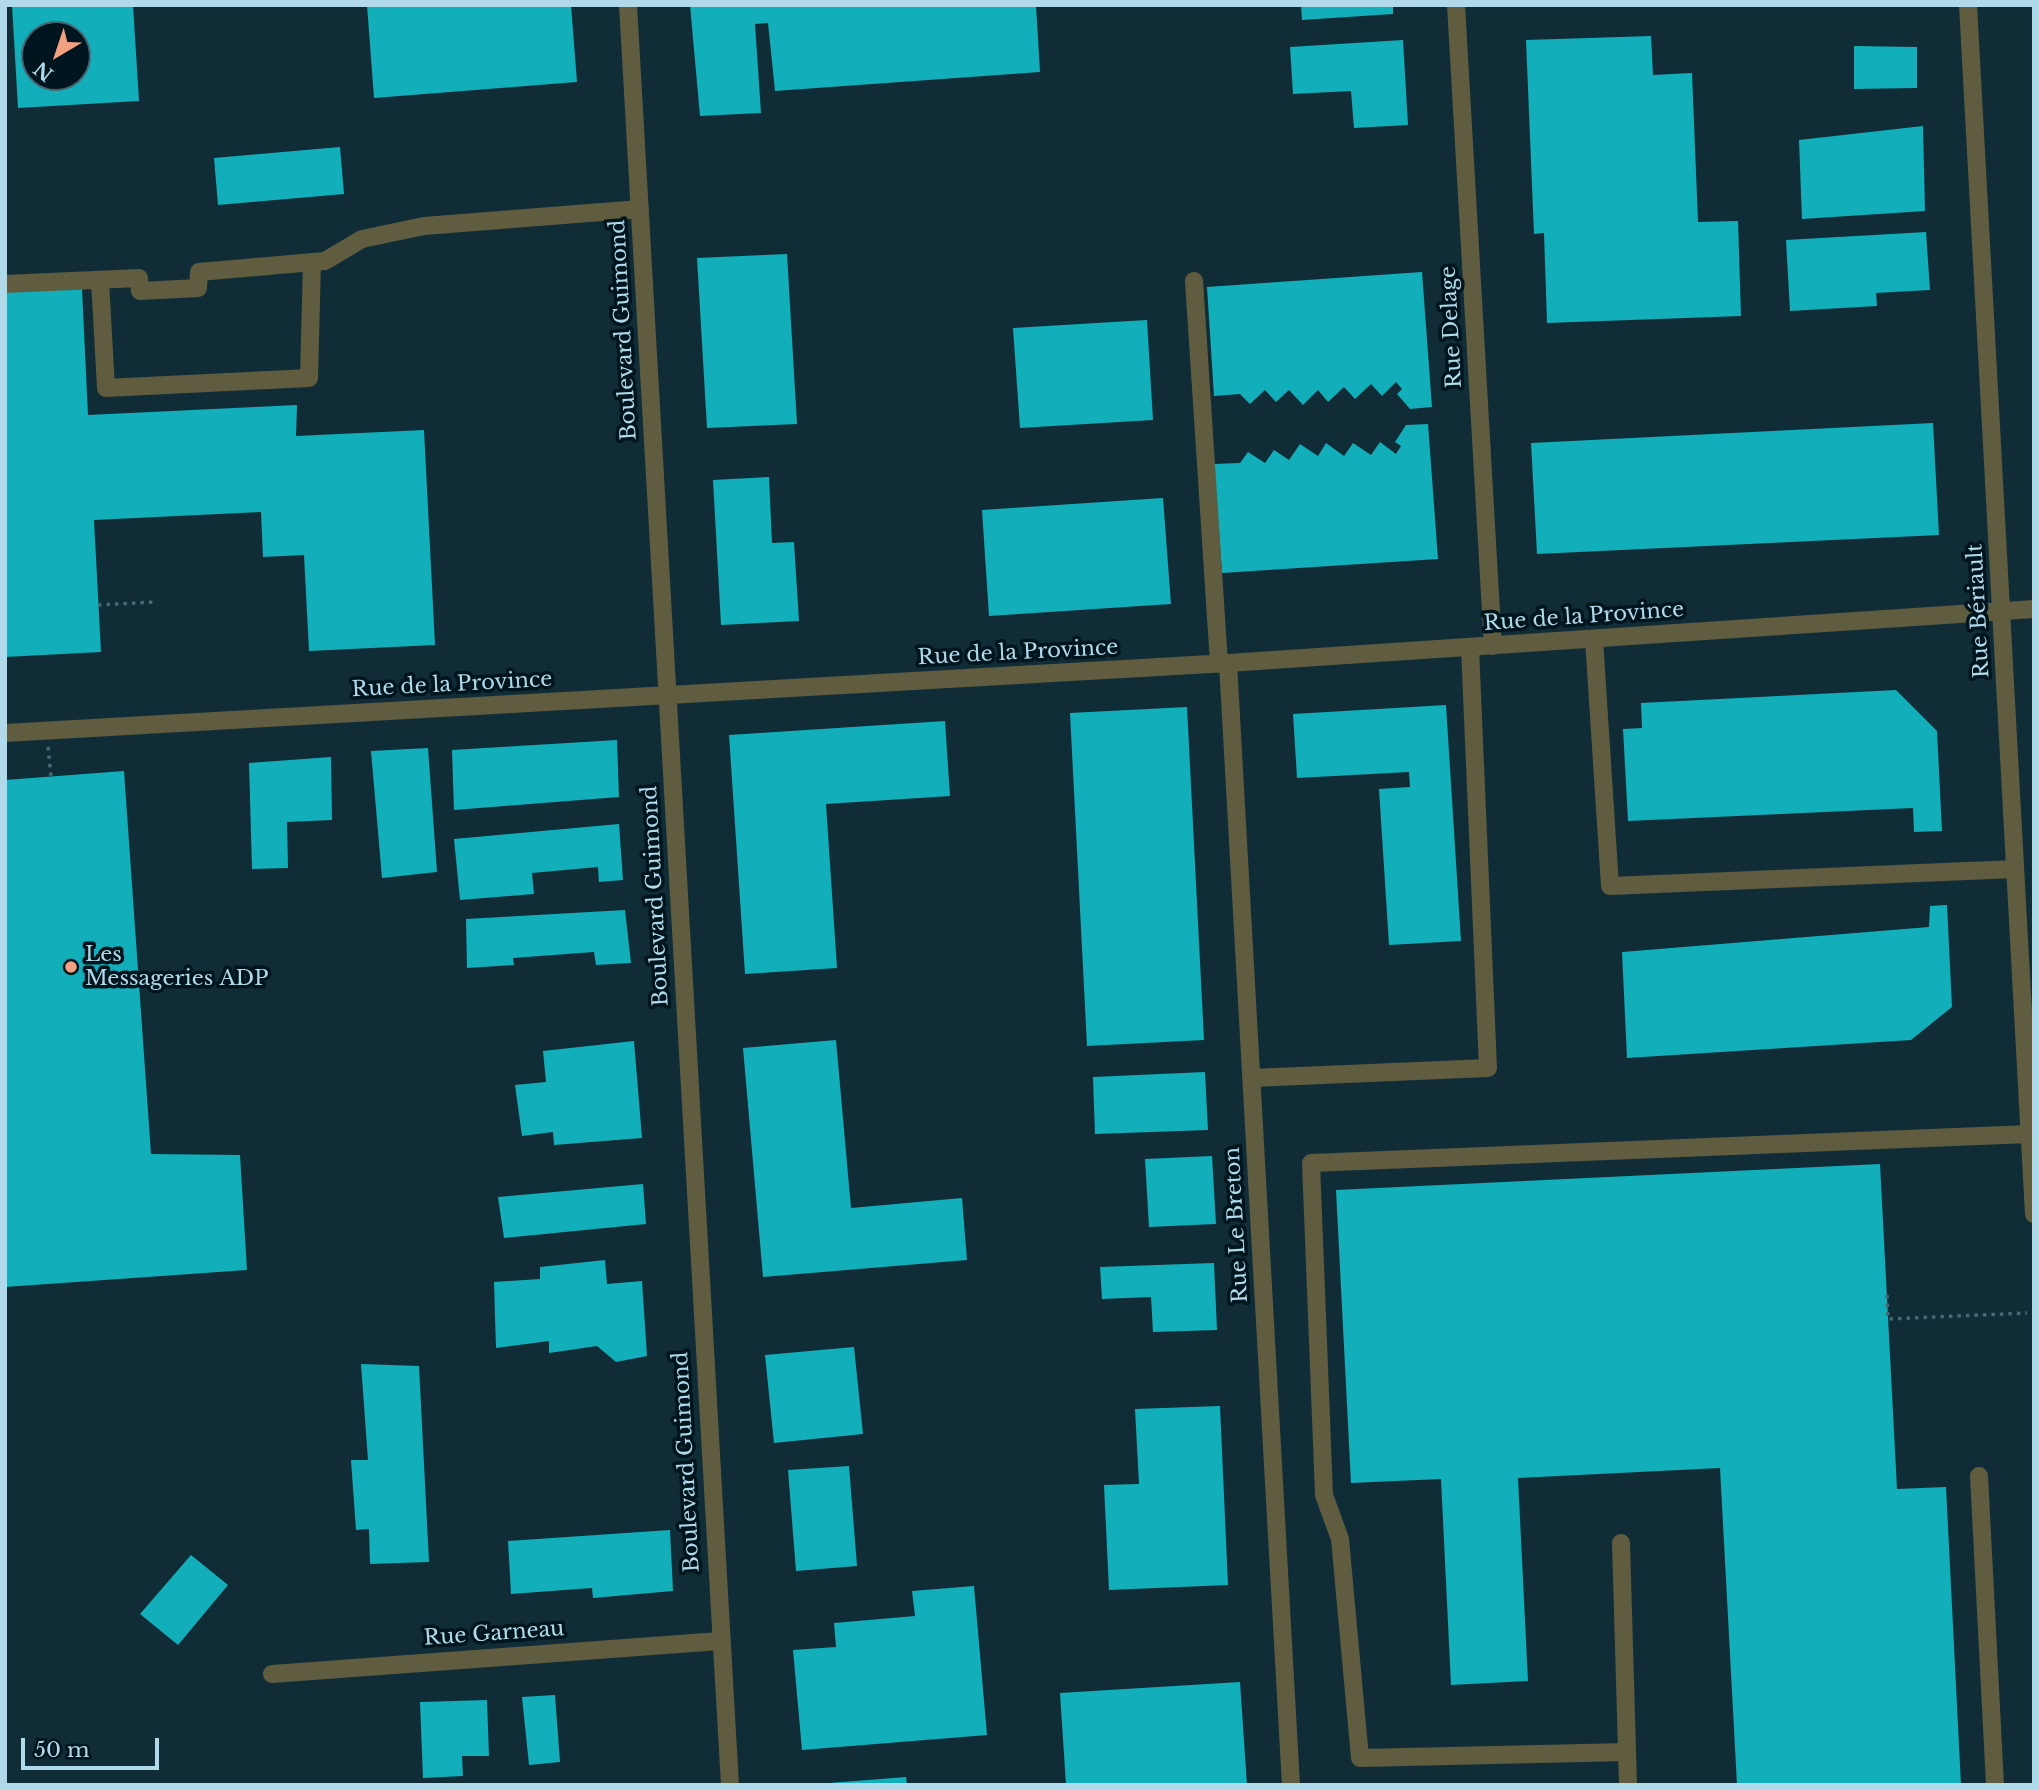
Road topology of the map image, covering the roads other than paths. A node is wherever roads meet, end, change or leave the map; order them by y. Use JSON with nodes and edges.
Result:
{"nodes":[{"id":1,"x":628,"y":5,"type":"edge"},
{"id":2,"x":1456,"y":5,"type":"edge"},
{"id":3,"x":1968,"y":5,"type":"edge"},
{"id":4,"x":640,"y":209,"type":"junction"},
{"id":5,"x":312,"y":262,"type":"junction"},
{"id":6,"x":100,"y":280,"type":"junction"},
{"id":7,"x":1194,"y":281,"type":"dead end"},
{"id":8,"x":5,"y":284,"type":"edge"},
{"id":9,"x":2034,"y":609,"type":"edge"},
{"id":10,"x":2002,"y":611,"type":"junction"},
{"id":11,"x":1594,"y":639,"type":"junction"},
{"id":12,"x":1493,"y":646,"type":"junction"},
{"id":13,"x":1470,"y":648,"type":"junction"},
{"id":14,"x":1224,"y":663,"type":"junction"},
{"id":15,"x":668,"y":696,"type":"junction"},
{"id":16,"x":5,"y":733,"type":"edge"},
{"id":17,"x":2015,"y":870,"type":"junction"},
{"id":18,"x":1252,"y":1078,"type":"junction"},
{"id":19,"x":2029,"y":1134,"type":"junction"},
{"id":20,"x":2034,"y":1214,"type":"edge"},
{"id":21,"x":1979,"y":1476,"type":"dead end"},
{"id":22,"x":1621,"y":1543,"type":"dead end"},
{"id":23,"x":720,"y":1641,"type":"junction"},
{"id":24,"x":272,"y":1674,"type":"dead end"},
{"id":25,"x":1627,"y":1752,"type":"junction"},
{"id":26,"x":730,"y":1785,"type":"edge"},
{"id":27,"x":1291,"y":1785,"type":"edge"},
{"id":28,"x":1628,"y":1785,"type":"edge"},
{"id":29,"x":1995,"y":1785,"type":"edge"}],
"edges":[{"from":1,"to":4,"type":"street","name":"Boulevard Guimond"},
{"from":2,"to":12,"type":"street","name":"Rue Delage"},
{"from":3,"to":10,"type":"street","name":"Rue Bériault"},
{"from":4,"to":5,"type":"street"},
{"from":4,"to":15,"type":"street","name":"Boulevard Guimond"},
{"from":5,"to":6,"type":"street"},
{"from":5,"to":6,"type":"street"},
{"from":6,"to":8,"type":"street"},
{"from":7,"to":14,"type":"street","name":"Rue Le Breton"},
{"from":9,"to":10,"type":"street","name":"Rue de la Province"},
{"from":10,"to":11,"type":"street","name":"Rue de la Province"},
{"from":10,"to":17,"type":"street","name":"Rue Bériault"},
{"from":11,"to":12,"type":"street","name":"Rue de la Province"},
{"from":11,"to":17,"type":"street"},
{"from":12,"to":13,"type":"street","name":"Rue de la Province"},
{"from":13,"to":14,"type":"street","name":"Rue de la Province"},
{"from":13,"to":18,"type":"street"},
{"from":14,"to":15,"type":"street","name":"Rue de la Province"},
{"from":14,"to":18,"type":"street","name":"Rue Le Breton"},
{"from":15,"to":16,"type":"street","name":"Rue de la Province"},
{"from":15,"to":23,"type":"street","name":"Boulevard Guimond"},
{"from":17,"to":19,"type":"street","name":"Rue Bériault"},
{"from":18,"to":27,"type":"street","name":"Rue Le Breton"},
{"from":19,"to":20,"type":"street","name":"Rue Bériault"},
{"from":19,"to":25,"type":"street"},
{"from":21,"to":29,"type":"street"},
{"from":22,"to":25,"type":"street"},
{"from":23,"to":24,"type":"street","name":"Rue Garneau"},
{"from":23,"to":26,"type":"street","name":"Boulevard Guimond"},
{"from":25,"to":28,"type":"street"}]}
